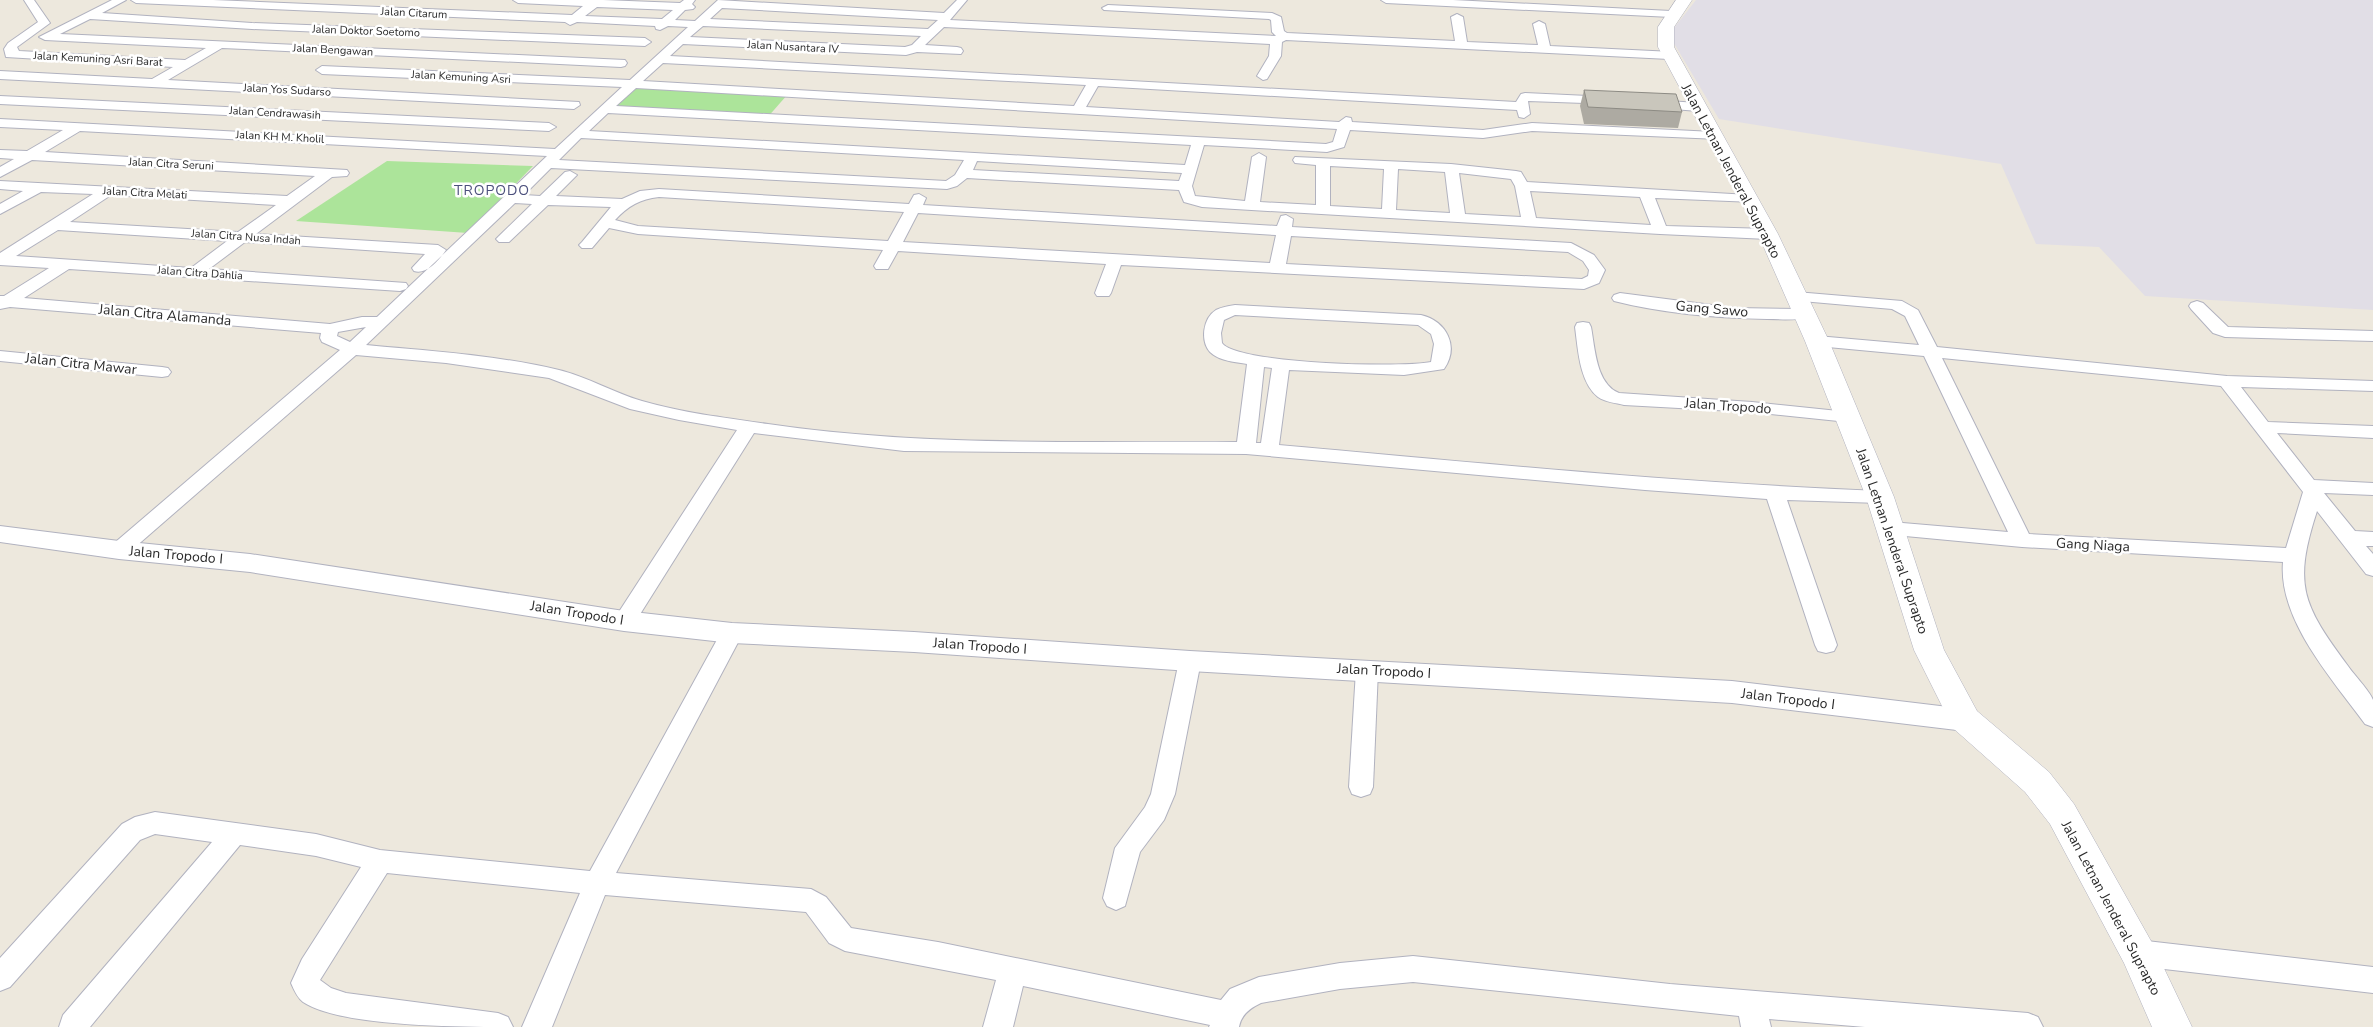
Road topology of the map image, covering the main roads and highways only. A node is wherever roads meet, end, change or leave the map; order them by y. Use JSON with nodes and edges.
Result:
{"nodes":[{"id":1,"x":1677,"y":7,"type":"edge"},
{"id":2,"x":2172,"y":1027,"type":"edge"}],
"edges":[{"from":1,"to":2,"type":"main road","name":"Jalan Letnan Jenderal Suprapto"}]}
